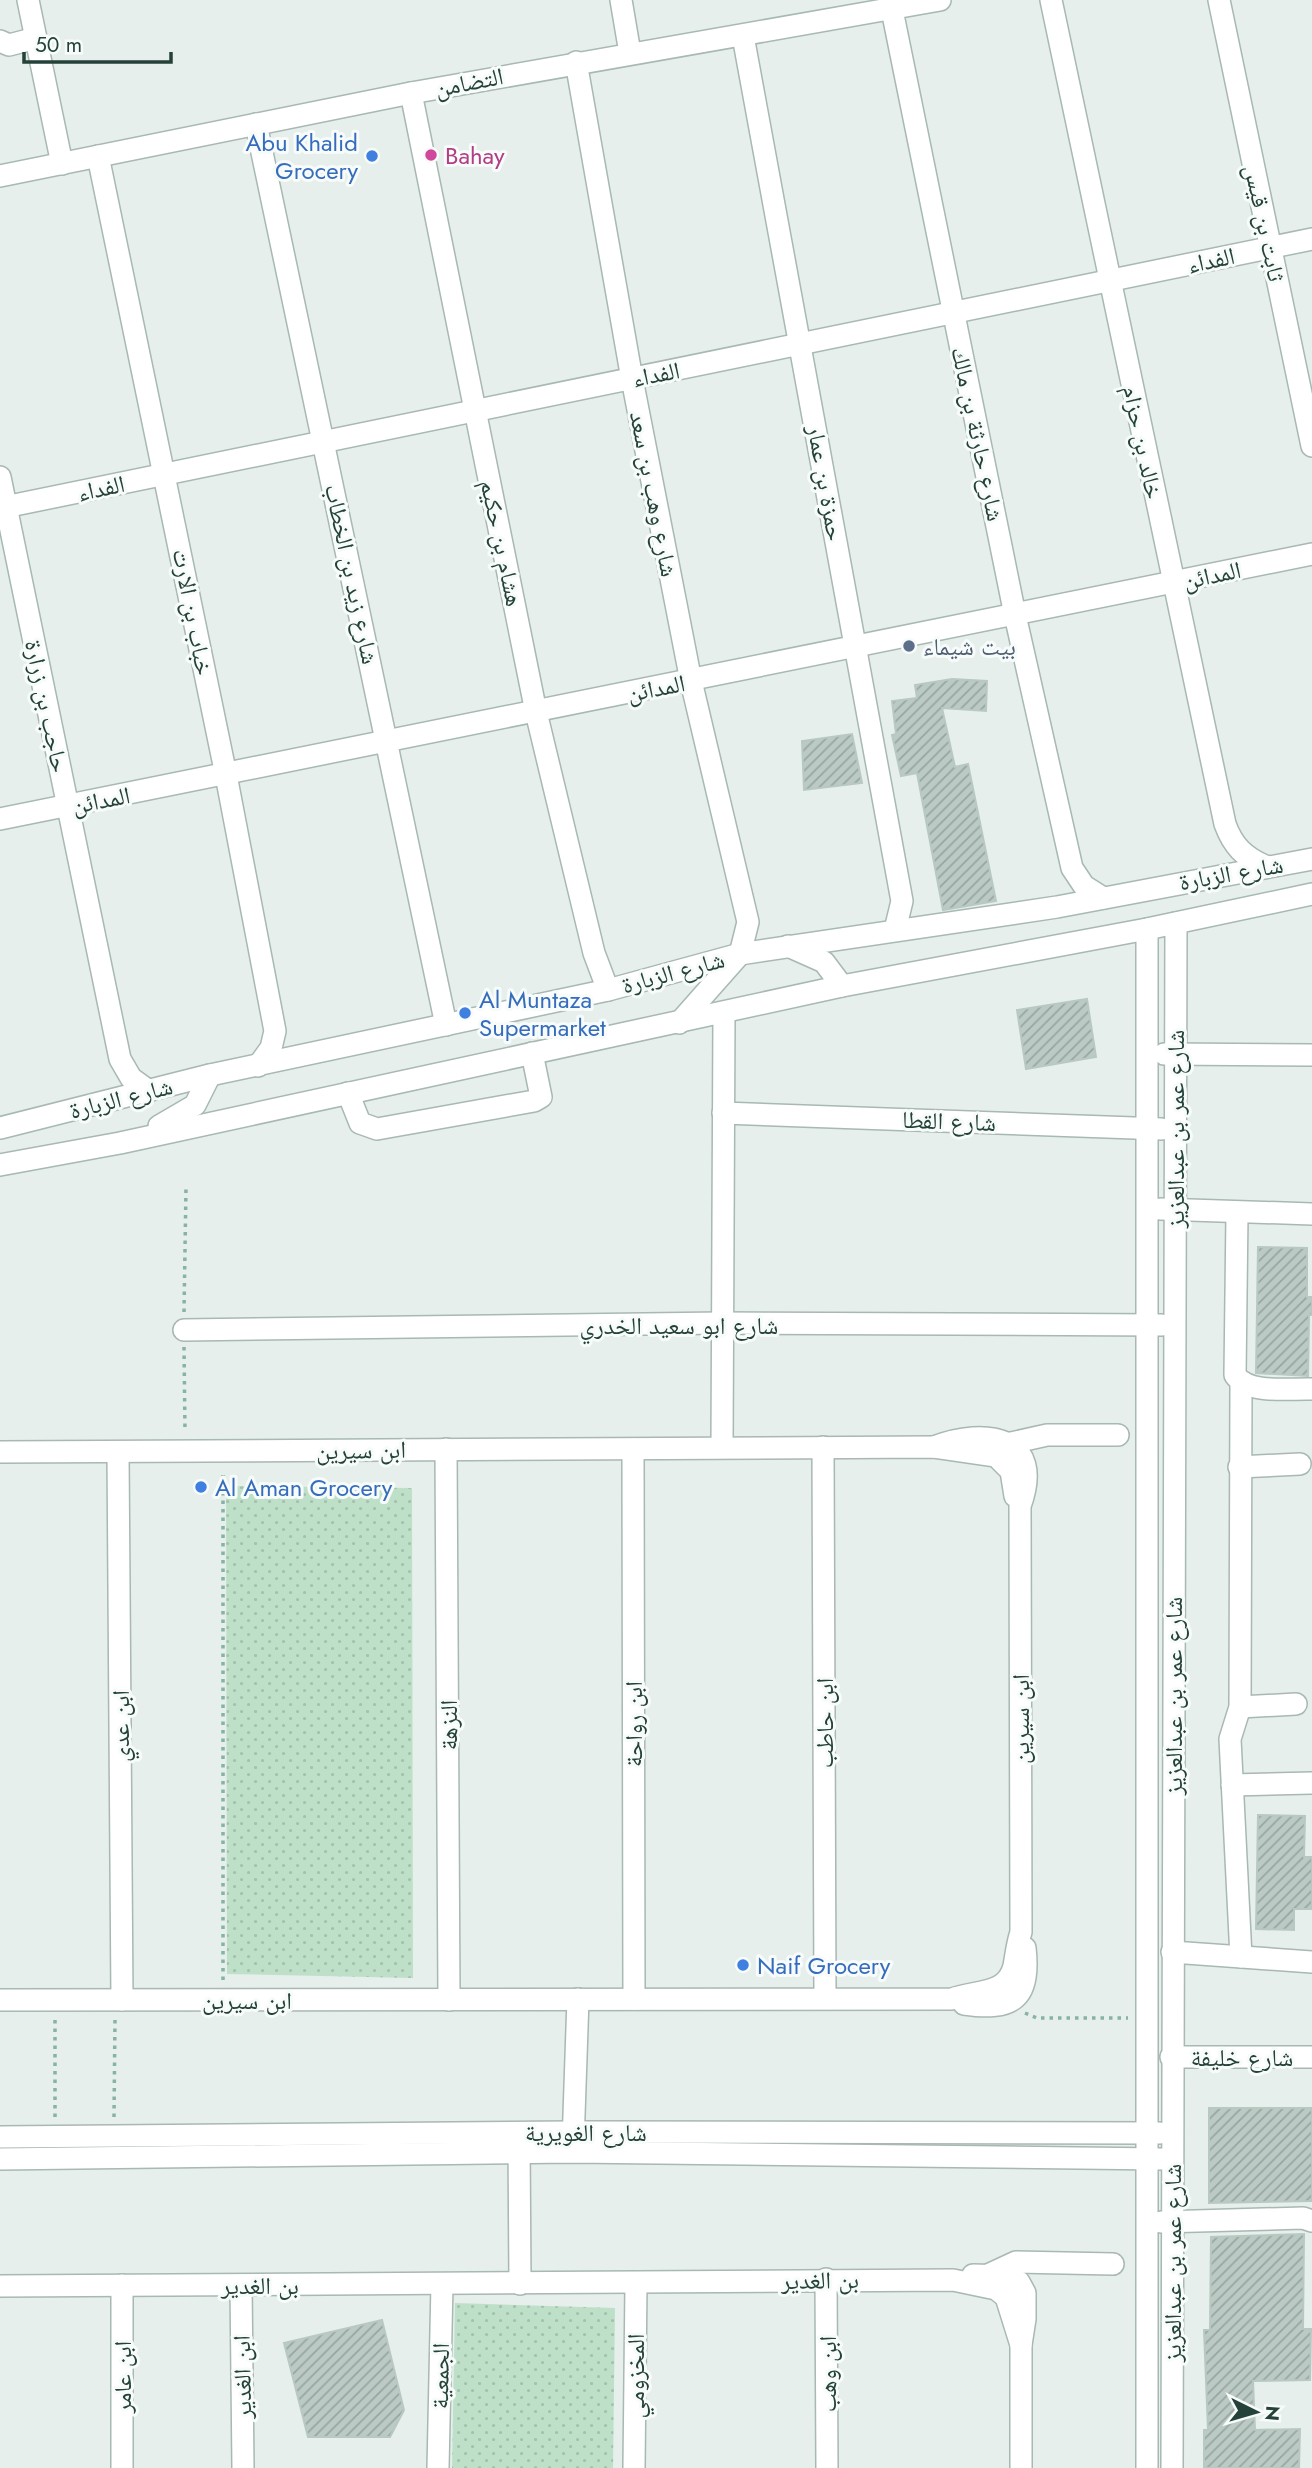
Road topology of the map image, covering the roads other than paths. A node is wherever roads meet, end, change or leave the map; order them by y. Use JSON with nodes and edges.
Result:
{"nodes":[{"id":1,"x":28,"y":0,"type":"edge"},
{"id":2,"x":621,"y":0,"type":"edge"},
{"id":3,"x":940,"y":0,"type":"edge"},
{"id":4,"x":1051,"y":0,"type":"edge"},
{"id":5,"x":1219,"y":0,"type":"edge"},
{"id":6,"x":891,"y":5,"type":"edge"},
{"id":7,"x":743,"y":36,"type":"junction"},
{"id":8,"x":36,"y":38,"type":"junction"},
{"id":9,"x":0,"y":41,"type":"edge"},
{"id":10,"x":630,"y":53,"type":"junction"},
{"id":11,"x":576,"y":62,"type":"junction"},
{"id":12,"x":411,"y":93,"type":"junction"},
{"id":13,"x":256,"y":124,"type":"junction"},
{"id":14,"x":98,"y":156,"type":"junction"},
{"id":15,"x":62,"y":164,"type":"junction"},
{"id":16,"x":0,"y":176,"type":"edge"},
{"id":17,"x":1312,"y":239,"type":"edge"},
{"id":18,"x":1270,"y":247,"type":"junction"},
{"id":19,"x":1109,"y":281,"type":"junction"},
{"id":20,"x":953,"y":313,"type":"junction"},
{"id":21,"x":800,"y":345,"type":"junction"},
{"id":22,"x":632,"y":379,"type":"junction"},
{"id":23,"x":475,"y":411,"type":"junction"},
{"id":24,"x":323,"y":442,"type":"junction"},
{"id":25,"x":1312,"y":446,"type":"edge"},
{"id":26,"x":165,"y":474,"type":"junction"},
{"id":27,"x":0,"y":477,"type":"edge"},
{"id":28,"x":3,"y":508,"type":"edge"},
{"id":29,"x":1312,"y":554,"type":"edge"},
{"id":30,"x":1172,"y":583,"type":"junction"},
{"id":31,"x":1015,"y":615,"type":"junction"},
{"id":32,"x":856,"y":647,"type":"junction"},
{"id":33,"x":691,"y":681,"type":"junction"},
{"id":34,"x":536,"y":712,"type":"junction"},
{"id":35,"x":388,"y":742,"type":"junction"},
{"id":36,"x":226,"y":775,"type":"junction"},
{"id":37,"x":68,"y":807,"type":"junction"},
{"id":38,"x":0,"y":819,"type":"edge"},
{"id":39,"x":1312,"y":859,"type":"edge"},
{"id":40,"x":1265,"y":866,"type":"junction"},
{"id":41,"x":1072,"y":868,"type":"junction"},
{"id":42,"x":1312,"y":894,"type":"edge"},
{"id":43,"x":1103,"y":898,"type":"junction"},
{"id":44,"x":1057,"y":907,"type":"junction"},
{"id":45,"x":748,"y":922,"type":"junction"},
{"id":46,"x":1176,"y":923,"type":"junction"},
{"id":47,"x":1147,"y":929,"type":"junction"},
{"id":48,"x":895,"y":930,"type":"junction"},
{"id":49,"x":787,"y":946,"type":"junction"},
{"id":50,"x":740,"y":954,"type":"junction"},
{"id":51,"x":842,"y":986,"type":"junction"},
{"id":52,"x":608,"y":990,"type":"junction"},
{"id":53,"x":724,"y":1014,"type":"junction"},
{"id":54,"x":680,"y":1023,"type":"junction"},
{"id":55,"x":446,"y":1025,"type":"junction"},
{"id":56,"x":532,"y":1053,"type":"junction"},
{"id":57,"x":1147,"y":1053,"type":"junction"},
{"id":58,"x":1175,"y":1054,"type":"junction"},
{"id":59,"x":1312,"y":1055,"type":"edge"},
{"id":60,"x":120,"y":1059,"type":"junction"},
{"id":61,"x":258,"y":1066,"type":"junction"},
{"id":62,"x":209,"y":1075,"type":"junction"},
{"id":63,"x":149,"y":1091,"type":"junction"},
{"id":64,"x":348,"y":1093,"type":"junction"},
{"id":65,"x":106,"y":1101,"type":"junction"},
{"id":66,"x":723,"y":1112,"type":"junction"},
{"id":67,"x":0,"y":1128,"type":"edge"},
{"id":68,"x":1147,"y":1128,"type":"junction"},
{"id":69,"x":1175,"y":1129,"type":"junction"},
{"id":70,"x":120,"y":1143,"type":"junction"},
{"id":71,"x":0,"y":1166,"type":"edge"},
{"id":72,"x":1148,"y":1208,"type":"junction"},
{"id":73,"x":1175,"y":1210,"type":"junction"},
{"id":74,"x":1237,"y":1214,"type":"junction"},
{"id":75,"x":1312,"y":1214,"type":"edge"},
{"id":76,"x":722,"y":1324,"type":"junction"},
{"id":77,"x":1147,"y":1325,"type":"junction"},
{"id":78,"x":1174,"y":1326,"type":"junction"},
{"id":79,"x":184,"y":1330,"type":"dead end"},
{"id":80,"x":1241,"y":1383,"type":"junction"},
{"id":81,"x":1312,"y":1389,"type":"edge"},
{"id":82,"x":1118,"y":1435,"type":"dead end"},
{"id":83,"x":1011,"y":1443,"type":"junction"},
{"id":84,"x":722,"y":1446,"type":"junction"},
{"id":85,"x":823,"y":1447,"type":"junction"},
{"id":86,"x":934,"y":1447,"type":"junction"},
{"id":87,"x":446,"y":1449,"type":"junction"},
{"id":88,"x":633,"y":1449,"type":"junction"},
{"id":89,"x":0,"y":1452,"type":"edge"},
{"id":90,"x":118,"y":1452,"type":"junction"},
{"id":91,"x":1300,"y":1464,"type":"dead end"},
{"id":92,"x":1239,"y":1467,"type":"junction"},
{"id":93,"x":1020,"y":1506,"type":"junction"},
{"id":94,"x":1296,"y":1704,"type":"dead end"},
{"id":95,"x":1240,"y":1707,"type":"junction"},
{"id":96,"x":1312,"y":1783,"type":"edge"},
{"id":97,"x":1232,"y":1785,"type":"junction"},
{"id":98,"x":1021,"y":1932,"type":"junction"},
{"id":99,"x":1172,"y":1952,"type":"junction"},
{"id":100,"x":1241,"y":1957,"type":"junction"},
{"id":101,"x":1312,"y":1962,"type":"edge"},
{"id":102,"x":825,"y":1998,"type":"junction"},
{"id":103,"x":578,"y":1999,"type":"junction"},
{"id":104,"x":634,"y":1999,"type":"junction"},
{"id":105,"x":952,"y":1999,"type":"junction"},
{"id":106,"x":0,"y":2000,"type":"edge"},
{"id":107,"x":119,"y":2000,"type":"junction"},
{"id":108,"x":449,"y":2000,"type":"junction"},
{"id":109,"x":1171,"y":2057,"type":"junction"},
{"id":110,"x":1312,"y":2057,"type":"edge"},
{"id":111,"x":520,"y":2132,"type":"junction"},
{"id":112,"x":1171,"y":2133,"type":"junction"},
{"id":113,"x":1148,"y":2134,"type":"junction"},
{"id":114,"x":82,"y":2136,"type":"junction"},
{"id":115,"x":0,"y":2137,"type":"edge"},
{"id":116,"x":573,"y":2142,"type":"junction"},
{"id":117,"x":519,"y":2154,"type":"junction"},
{"id":118,"x":82,"y":2158,"type":"junction"},
{"id":119,"x":1148,"y":2158,"type":"junction"},
{"id":120,"x":0,"y":2159,"type":"edge"},
{"id":121,"x":1171,"y":2159,"type":"junction"},
{"id":122,"x":1172,"y":2221,"type":"junction"},
{"id":123,"x":1312,"y":2221,"type":"edge"},
{"id":124,"x":1148,"y":2223,"type":"junction"},
{"id":125,"x":1113,"y":2264,"type":"dead end"},
{"id":126,"x":988,"y":2275,"type":"junction"},
{"id":127,"x":826,"y":2279,"type":"junction"},
{"id":128,"x":953,"y":2280,"type":"junction"},
{"id":129,"x":442,"y":2284,"type":"junction"},
{"id":130,"x":520,"y":2284,"type":"junction"},
{"id":131,"x":636,"y":2284,"type":"junction"},
{"id":132,"x":122,"y":2285,"type":"junction"},
{"id":133,"x":241,"y":2285,"type":"junction"},
{"id":134,"x":0,"y":2286,"type":"edge"},
{"id":135,"x":1021,"y":2345,"type":"junction"},
{"id":136,"x":122,"y":2468,"type":"edge"},
{"id":137,"x":243,"y":2468,"type":"edge"},
{"id":138,"x":438,"y":2468,"type":"edge"},
{"id":139,"x":634,"y":2468,"type":"edge"},
{"id":140,"x":827,"y":2468,"type":"edge"},
{"id":141,"x":1021,"y":2468,"type":"edge"},
{"id":142,"x":1147,"y":2468,"type":"edge"},
{"id":143,"x":1172,"y":2468,"type":"edge"}],
"edges":[{"from":1,"to":8,"type":"street"},
{"from":2,"to":10,"type":"street"},
{"from":3,"to":6,"type":"street","name":"التضامن"},
{"from":4,"to":19,"type":"street","name":"خالد بن حزام"},
{"from":5,"to":18,"type":"street","name":"ثابت بن قيس"},
{"from":6,"to":7,"type":"street","name":"التضامن"},
{"from":6,"to":20,"type":"street","name":"شارع حارثة بن مالك"},
{"from":7,"to":10,"type":"street","name":"التضامن"},
{"from":7,"to":21,"type":"street","name":"حمزة بن عمار"},
{"from":8,"to":9,"type":"street"},
{"from":8,"to":15,"type":"street"},
{"from":10,"to":11,"type":"street","name":"التضامن"},
{"from":11,"to":12,"type":"street","name":"التضامن"},
{"from":11,"to":22,"type":"street","name":"شارع وهب بن سعد"},
{"from":12,"to":13,"type":"street","name":"التضامن"},
{"from":12,"to":23,"type":"street","name":"هشام بن حكيم"},
{"from":13,"to":14,"type":"street","name":"التضامن"},
{"from":13,"to":24,"type":"street","name":"شارع زيد بن الخطاب"},
{"from":14,"to":15,"type":"street","name":"التضامن"},
{"from":14,"to":26,"type":"street","name":"خباب بن الارت"},
{"from":15,"to":16,"type":"street","name":"التضامن"},
{"from":17,"to":18,"type":"street","name":"الفداء"},
{"from":18,"to":19,"type":"street","name":"الفداء"},
{"from":18,"to":25,"type":"street","name":"ثابت بن قيس"},
{"from":19,"to":20,"type":"street","name":"الفداء"},
{"from":19,"to":30,"type":"street","name":"خالد بن حزام"},
{"from":20,"to":21,"type":"street","name":"الفداء"},
{"from":20,"to":31,"type":"street","name":"شارع حارثة بن مالك"},
{"from":21,"to":22,"type":"street","name":"الفداء"},
{"from":21,"to":32,"type":"street","name":"حمزة بن عمار"},
{"from":22,"to":23,"type":"street","name":"الفداء"},
{"from":22,"to":33,"type":"street","name":"شارع وهب بن سعد"},
{"from":23,"to":24,"type":"street","name":"الفداء"},
{"from":23,"to":34,"type":"street","name":"هشام بن حكيم"},
{"from":24,"to":26,"type":"street","name":"الفداء"},
{"from":24,"to":35,"type":"street","name":"شارع زيد بن الخطاب"},
{"from":26,"to":28,"type":"street","name":"الفداء"},
{"from":26,"to":36,"type":"street","name":"خباب بن الارت"},
{"from":27,"to":28,"type":"street","name":"حاجب بن زرارة"},
{"from":28,"to":37,"type":"street","name":"حاجب بن زرارة"},
{"from":29,"to":30,"type":"street","name":"المدائن"},
{"from":30,"to":31,"type":"street","name":"المدائن"},
{"from":30,"to":40,"type":"street","name":"خالد بن حزام"},
{"from":31,"to":32,"type":"street","name":"المدائن"},
{"from":31,"to":41,"type":"street","name":"شارع حارثة بن مالك"},
{"from":32,"to":33,"type":"street","name":"المدائن"},
{"from":32,"to":48,"type":"street","name":"حمزة بن عمار"},
{"from":33,"to":34,"type":"street","name":"المدائن"},
{"from":33,"to":45,"type":"street","name":"شارع وهب بن سعد"},
{"from":34,"to":35,"type":"street","name":"المدائن"},
{"from":34,"to":52,"type":"street","name":"هشام بن حكيم"},
{"from":35,"to":36,"type":"street","name":"المدائن"},
{"from":35,"to":55,"type":"street","name":"شارع زيد بن الخطاب"},
{"from":36,"to":37,"type":"street","name":"المدائن"},
{"from":36,"to":61,"type":"street","name":"خباب بن الارت"},
{"from":37,"to":38,"type":"street","name":"المدائن"},
{"from":37,"to":60,"type":"street","name":"حاجب بن زرارة"},
{"from":39,"to":40,"type":"street","name":"شارع الزبارة"},
{"from":40,"to":43,"type":"street","name":"شارع الزبارة"},
{"from":41,"to":43,"type":"street"},
{"from":41,"to":44,"type":"street"},
{"from":42,"to":46,"type":"street","name":"شارع الزبارة"},
{"from":43,"to":44,"type":"street","name":"شارع الزبارة"},
{"from":44,"to":48,"type":"street","name":"شارع الزبارة"},
{"from":45,"to":49,"type":"street"},
{"from":45,"to":50,"type":"street","name":"شارع وهب بن سعد"},
{"from":46,"to":47,"type":"street","name":"شارع الزبارة"},
{"from":46,"to":58,"type":"street","name":"شارع عمر بن عبدالعزيز"},
{"from":47,"to":51,"type":"street","name":"شارع الزبارة"},
{"from":47,"to":57,"type":"street","name":"شارع عمر بن عبدالعزيز"},
{"from":48,"to":49,"type":"street","name":"شارع الزبارة"},
{"from":49,"to":50,"type":"street","name":"شارع الزبارة"},
{"from":49,"to":51,"type":"street"},
{"from":50,"to":52,"type":"street","name":"شارع الزبارة"},
{"from":50,"to":54,"type":"street","name":"شارع وهب بن سعد"},
{"from":51,"to":53,"type":"street","name":"شارع الزبارة"},
{"from":52,"to":55,"type":"street","name":"شارع الزبارة"},
{"from":53,"to":54,"type":"street","name":"شارع الزبارة"},
{"from":53,"to":66,"type":"street"},
{"from":54,"to":56,"type":"street","name":"شارع الزبارة"},
{"from":55,"to":61,"type":"street","name":"شارع الزبارة"},
{"from":56,"to":64,"type":"street","name":"شارع الزبارة"},
{"from":56,"to":64,"type":"street"},
{"from":57,"to":58,"type":"street"},
{"from":57,"to":68,"type":"street","name":"شارع عمر بن عبدالعزيز"},
{"from":58,"to":59,"type":"street"},
{"from":58,"to":69,"type":"street","name":"شارع عمر بن عبدالعزيز"},
{"from":60,"to":63,"type":"street","name":"حاجب بن زرارة"},
{"from":60,"to":65,"type":"street"},
{"from":61,"to":62,"type":"street","name":"شارع الزبارة"},
{"from":62,"to":63,"type":"street","name":"شارع الزبارة"},
{"from":62,"to":70,"type":"street"},
{"from":63,"to":65,"type":"street","name":"شارع الزبارة"},
{"from":64,"to":70,"type":"street","name":"شارع الزبارة"},
{"from":65,"to":67,"type":"street","name":"شارع الزبارة"},
{"from":66,"to":68,"type":"street","name":"شارع القطا"},
{"from":66,"to":76,"type":"street"},
{"from":68,"to":69,"type":"street","name":"شارع القطا"},
{"from":68,"to":72,"type":"street","name":"شارع عمر بن عبدالعزيز"},
{"from":69,"to":73,"type":"street","name":"شارع عمر بن عبدالعزيز"},
{"from":70,"to":71,"type":"street","name":"شارع الزبارة"},
{"from":72,"to":73,"type":"street"},
{"from":72,"to":77,"type":"street","name":"شارع عمر بن عبدالعزيز"},
{"from":73,"to":74,"type":"street"},
{"from":73,"to":78,"type":"street","name":"شارع عمر بن عبدالعزيز"},
{"from":74,"to":75,"type":"street"},
{"from":74,"to":80,"type":"street"},
{"from":76,"to":77,"type":"street","name":"شارع ابو سعيد الخدري"},
{"from":76,"to":79,"type":"street","name":"شارع ابو سعيد الخدري"},
{"from":76,"to":84,"type":"street"},
{"from":77,"to":78,"type":"street","name":"شارع ابو سعيد الخدري"},
{"from":77,"to":113,"type":"street","name":"شارع عمر بن عبدالعزيز"},
{"from":78,"to":99,"type":"street","name":"شارع عمر بن عبدالعزيز"},
{"from":80,"to":81,"type":"street"},
{"from":80,"to":92,"type":"street"},
{"from":82,"to":83,"type":"street"},
{"from":83,"to":86,"type":"street","name":"ابن سيرين"},
{"from":83,"to":93,"type":"street","name":"ابن سيرين"},
{"from":84,"to":85,"type":"street","name":"ابن سيرين"},
{"from":84,"to":88,"type":"street","name":"ابن سيرين"},
{"from":85,"to":86,"type":"street","name":"ابن سيرين"},
{"from":85,"to":102,"type":"street","name":"ابن حاطب"},
{"from":86,"to":93,"type":"street","name":"ابن سيرين"},
{"from":87,"to":88,"type":"street","name":"ابن سيرين"},
{"from":87,"to":90,"type":"street","name":"ابن سيرين"},
{"from":87,"to":108,"type":"street","name":"النزهة"},
{"from":88,"to":104,"type":"street","name":"ابن رواحة"},
{"from":89,"to":90,"type":"street","name":"ابن سيرين"},
{"from":90,"to":107,"type":"street","name":"ابن عدي"},
{"from":91,"to":92,"type":"street"},
{"from":92,"to":95,"type":"street"},
{"from":93,"to":98,"type":"street","name":"ابن سيرين"},
{"from":94,"to":95,"type":"street"},
{"from":95,"to":97,"type":"street"},
{"from":96,"to":97,"type":"street"},
{"from":97,"to":100,"type":"street"},
{"from":98,"to":105,"type":"street","name":"ابن سيرين"},
{"from":98,"to":105,"type":"street","name":"ابن سيرين"},
{"from":99,"to":100,"type":"street"},
{"from":99,"to":109,"type":"street","name":"شارع عمر بن عبدالعزيز"},
{"from":100,"to":101,"type":"street"},
{"from":102,"to":104,"type":"street","name":"ابن سيرين"},
{"from":102,"to":105,"type":"street","name":"ابن سيرين"},
{"from":103,"to":104,"type":"street","name":"ابن سيرين"},
{"from":103,"to":108,"type":"street","name":"ابن سيرين"},
{"from":103,"to":116,"type":"street"},
{"from":106,"to":107,"type":"street","name":"ابن سيرين"},
{"from":107,"to":108,"type":"street","name":"ابن سيرين"},
{"from":109,"to":110,"type":"street","name":"شارع خليفة"},
{"from":109,"to":112,"type":"street","name":"شارع عمر بن عبدالعزيز"},
{"from":111,"to":114,"type":"street","name":"شارع الغويرية"},
{"from":111,"to":116,"type":"street","name":"شارع الغويرية"},
{"from":111,"to":117,"type":"street"},
{"from":112,"to":113,"type":"street","name":"شارع الغويرية"},
{"from":112,"to":121,"type":"street","name":"شارع عمر بن عبدالعزيز"},
{"from":113,"to":116,"type":"street","name":"شارع الغويرية"},
{"from":113,"to":119,"type":"street","name":"شارع عمر بن عبدالعزيز"},
{"from":114,"to":115,"type":"street","name":"شارع الغويرية"},
{"from":114,"to":118,"type":"street"},
{"from":116,"to":117,"type":"street","name":"شارع الغويرية"},
{"from":116,"to":119,"type":"street","name":"شارع الغويرية"},
{"from":117,"to":118,"type":"street","name":"شارع الغويرية"},
{"from":117,"to":130,"type":"street"},
{"from":118,"to":120,"type":"street","name":"شارع الغويرية"},
{"from":119,"to":121,"type":"street","name":"شارع الغويرية"},
{"from":119,"to":124,"type":"street","name":"شارع عمر بن عبدالعزيز"},
{"from":121,"to":122,"type":"street","name":"شارع عمر بن عبدالعزيز"},
{"from":122,"to":123,"type":"street"},
{"from":122,"to":124,"type":"street"},
{"from":122,"to":143,"type":"street","name":"شارع عمر بن عبدالعزيز"},
{"from":124,"to":142,"type":"street","name":"شارع عمر بن عبدالعزيز"},
{"from":125,"to":126,"type":"street"},
{"from":126,"to":128,"type":"street","name":"بن الغدير"},
{"from":126,"to":135,"type":"street","name":"بن الغدير"},
{"from":127,"to":128,"type":"street","name":"بن الغدير"},
{"from":127,"to":131,"type":"street","name":"بن الغدير"},
{"from":127,"to":140,"type":"street","name":"ابن وهب"},
{"from":128,"to":135,"type":"street","name":"بن الغدير"},
{"from":129,"to":130,"type":"street","name":"بن الغدير"},
{"from":129,"to":133,"type":"street","name":"بن الغدير"},
{"from":129,"to":138,"type":"street","name":"الجمعية"},
{"from":130,"to":131,"type":"street","name":"بن الغدير"},
{"from":131,"to":139,"type":"street","name":"المخزومي"},
{"from":132,"to":133,"type":"street","name":"بن الغدير"},
{"from":132,"to":134,"type":"street","name":"بن الغدير"},
{"from":132,"to":136,"type":"street","name":"ابن عامر"},
{"from":133,"to":137,"type":"street","name":"ابن الغدير"},
{"from":135,"to":141,"type":"street","name":"بن الغدير"}]}
